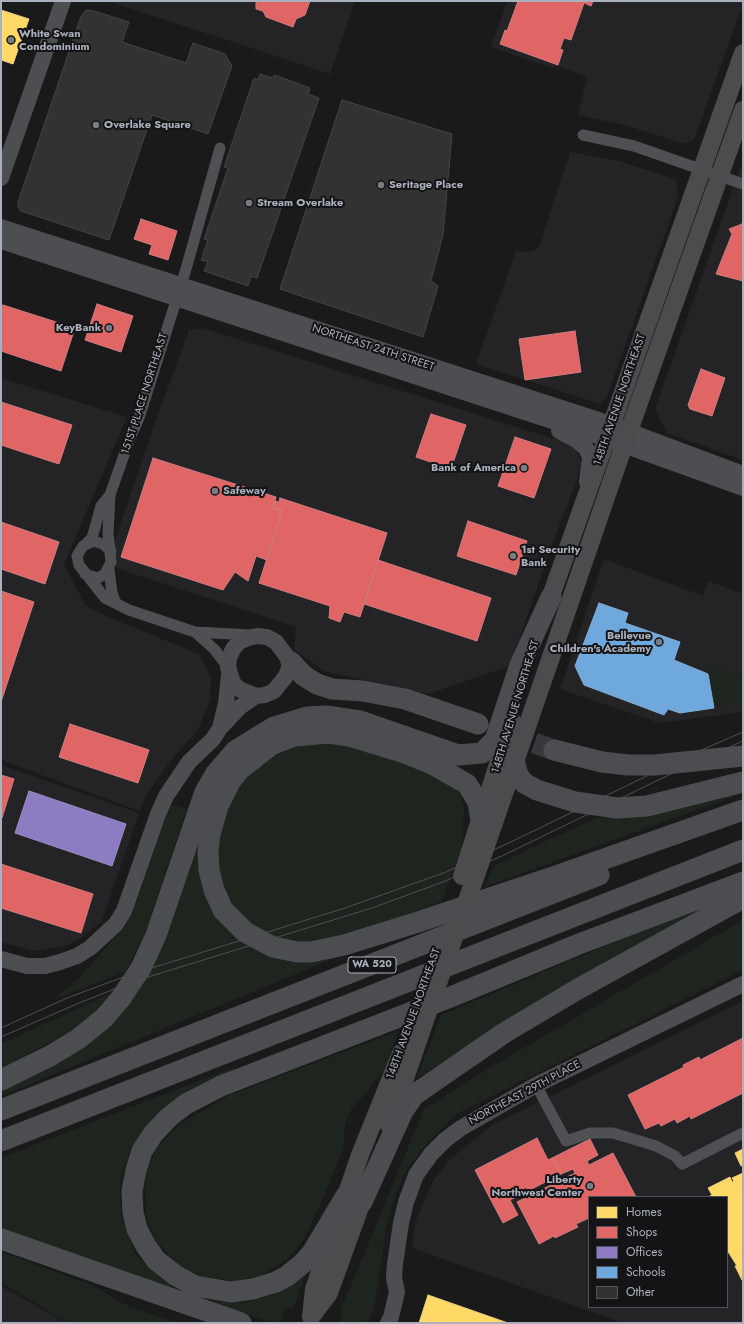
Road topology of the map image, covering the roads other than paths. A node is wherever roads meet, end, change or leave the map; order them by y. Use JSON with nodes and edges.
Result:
{"nodes":[{"id":1,"x":63,"y":1,"type":"edge"},
{"id":2,"x":743,"y":53,"type":"edge"},
{"id":3,"x":743,"y":110,"type":"edge"},
{"id":4,"x":583,"y":135,"type":"dead end"},
{"id":5,"x":220,"y":148,"type":"dead end"},
{"id":6,"x":711,"y":172,"type":"junction"},
{"id":7,"x":1,"y":178,"type":"edge"},
{"id":8,"x":743,"y":184,"type":"edge"},
{"id":9,"x":1,"y":227,"type":"edge"},
{"id":10,"x":1,"y":241,"type":"edge"},
{"id":11,"x":178,"y":292,"type":"junction"},
{"id":12,"x":323,"y":339,"type":"junction"},
{"id":13,"x":509,"y":407,"type":"junction"},
{"id":14,"x":609,"y":432,"type":"junction"},
{"id":15,"x":626,"y":438,"type":"junction"},
{"id":16,"x":712,"y":462,"type":"junction"},
{"id":17,"x":697,"y":472,"type":"junction"},
{"id":18,"x":743,"y":474,"type":"edge"},
{"id":19,"x":743,"y":488,"type":"edge"},
{"id":20,"x":110,"y":496,"type":"junction"},
{"id":21,"x":585,"y":500,"type":"junction"},
{"id":22,"x":87,"y":543,"type":"junction"},
{"id":23,"x":110,"y":551,"type":"junction"},
{"id":24,"x":109,"y":569,"type":"junction"},
{"id":25,"x":85,"y":574,"type":"junction"},
{"id":26,"x":551,"y":597,"type":"junction"},
{"id":27,"x":116,"y":603,"type":"junction"},
{"id":28,"x":195,"y":632,"type":"junction"},
{"id":29,"x":257,"y":636,"type":"junction"},
{"id":30,"x":292,"y":662,"type":"junction"},
{"id":31,"x":229,"y":671,"type":"junction"},
{"id":32,"x":256,"y":696,"type":"junction"},
{"id":33,"x":478,"y":724,"type":"dead end"},
{"id":34,"x":220,"y":728,"type":"junction"},
{"id":35,"x":554,"y":750,"type":"tunnel mouth"},
{"id":36,"x":743,"y":756,"type":"edge"},
{"id":37,"x":515,"y":764,"type":"junction"},
{"id":38,"x":743,"y":782,"type":"edge"},
{"id":39,"x":743,"y":810,"type":"edge"},
{"id":40,"x":743,"y":819,"type":"edge"},
{"id":41,"x":481,"y":821,"type":"junction"},
{"id":42,"x":743,"y":850,"type":"edge"},
{"id":43,"x":470,"y":874,"type":"junction"},
{"id":44,"x":743,"y":882,"type":"edge"},
{"id":45,"x":743,"y":898,"type":"edge"},
{"id":46,"x":1,"y":959,"type":"edge"},
{"id":47,"x":743,"y":984,"type":"edge"},
{"id":48,"x":1,"y":1080,"type":"edge"},
{"id":49,"x":536,"y":1085,"type":"junction"},
{"id":50,"x":1,"y":1110,"type":"edge"},
{"id":51,"x":743,"y":1133,"type":"edge"},
{"id":52,"x":1,"y":1141,"type":"edge"},
{"id":53,"x":354,"y":1199,"type":"junction"},
{"id":54,"x":1,"y":1239,"type":"edge"},
{"id":55,"x":394,"y":1278,"type":"junction"},
{"id":56,"x":310,"y":1320,"type":"edge"},
{"id":57,"x":241,"y":1323,"type":"edge"},
{"id":58,"x":378,"y":1323,"type":"edge"},
{"id":59,"x":388,"y":1323,"type":"edge"}],
"edges":[{"from":1,"to":7,"type":"main road"},
{"from":2,"to":6,"type":"main road","name":"148TH AVENUE NORTHEAST"},
{"from":3,"to":6,"type":"main road","name":"148TH AVENUE NORTHEAST"},
{"from":4,"to":6,"type":"street"},
{"from":5,"to":11,"type":"street","name":"151ST PLACE NORTHEAST"},
{"from":6,"to":8,"type":"street"},
{"from":6,"to":14,"type":"main road","name":"148TH AVENUE NORTHEAST"},
{"from":6,"to":15,"type":"main road","name":"148TH AVENUE NORTHEAST"},
{"from":9,"to":11,"type":"main road","name":"NORTHEAST 24TH STREET"},
{"from":10,"to":11,"type":"main road","name":"NORTHEAST 24TH STREET"},
{"from":11,"to":12,"type":"main road","name":"NORTHEAST 24TH STREET"},
{"from":11,"to":20,"type":"street","name":"151ST PLACE NORTHEAST"},
{"from":12,"to":13,"type":"main road","name":"NORTHEAST 24TH STREET"},
{"from":12,"to":14,"type":"main road","name":"NORTHEAST 24TH STREET"},
{"from":13,"to":14,"type":"main road","name":"NORTHEAST 24TH STREET"},
{"from":13,"to":21,"type":"main road"},
{"from":14,"to":15,"type":"main road","name":"NORTHEAST 24TH STREET"},
{"from":14,"to":21,"type":"main road","name":"148TH AVENUE NORTHEAST"},
{"from":15,"to":16,"type":"main road","name":"NORTHEAST 24TH STREET"},
{"from":15,"to":17,"type":"main road","name":"NORTHEAST 24TH STREET"},
{"from":15,"to":37,"type":"main road","name":"148TH AVENUE NORTHEAST"},
{"from":16,"to":17,"type":"main road"},
{"from":16,"to":18,"type":"main road","name":"NORTHEAST 24TH STREET"},
{"from":17,"to":19,"type":"main road","name":"NORTHEAST 24TH STREET"},
{"from":20,"to":22,"type":"street","name":"151ST PLACE NORTHEAST"},
{"from":20,"to":23,"type":"street","name":"151ST PLACE NORTHEAST"},
{"from":21,"to":26,"type":"main road","name":"148TH AVENUE NORTHEAST"},
{"from":22,"to":23,"type":"street"},
{"from":22,"to":25,"type":"street"},
{"from":23,"to":24,"type":"street"},
{"from":24,"to":25,"type":"street"},
{"from":24,"to":27,"type":"street"},
{"from":25,"to":27,"type":"street"},
{"from":26,"to":41,"type":"main road","name":"148TH AVENUE NORTHEAST"},
{"from":26,"to":48,"type":"highway"},
{"from":27,"to":28,"type":"street"},
{"from":28,"to":29,"type":"street"},
{"from":28,"to":31,"type":"street"},
{"from":29,"to":30,"type":"main road"},
{"from":29,"to":31,"type":"main road"},
{"from":30,"to":32,"type":"main road"},
{"from":30,"to":33,"type":"highway"},
{"from":31,"to":32,"type":"main road"},
{"from":31,"to":34,"type":"main road"},
{"from":32,"to":34,"type":"main road"},
{"from":34,"to":46,"type":"main road"},
{"from":35,"to":36,"type":"highway"},
{"from":37,"to":38,"type":"highway"},
{"from":37,"to":43,"type":"main road","name":"148TH AVENUE NORTHEAST"},
{"from":39,"to":41,"type":"highway"},
{"from":40,"to":50,"type":"highway","number":"WA 520"},
{"from":41,"to":43,"type":"main road","name":"148TH AVENUE NORTHEAST"},
{"from":42,"to":52,"type":"highway","number":"WA 520"},
{"from":43,"to":53,"type":"main road","name":"148TH AVENUE NORTHEAST","bridge":true},
{"from":44,"to":53,"type":"highway"},
{"from":45,"to":53,"type":"highway"},
{"from":47,"to":49,"type":"main road","name":"NORTHEAST 29TH PLACE"},
{"from":49,"to":51,"type":"street"},
{"from":49,"to":55,"type":"main road","name":"NORTHEAST 29TH PLACE"},
{"from":53,"to":56,"type":"main road","name":"148TH AVENUE NORTHEAST"},
{"from":54,"to":57,"type":"highway"},
{"from":55,"to":58,"type":"main road","name":"NORTHEAST 29TH PLACE"},
{"from":55,"to":59,"type":"main road","name":"NORTHEAST 29TH PLACE"}]}
